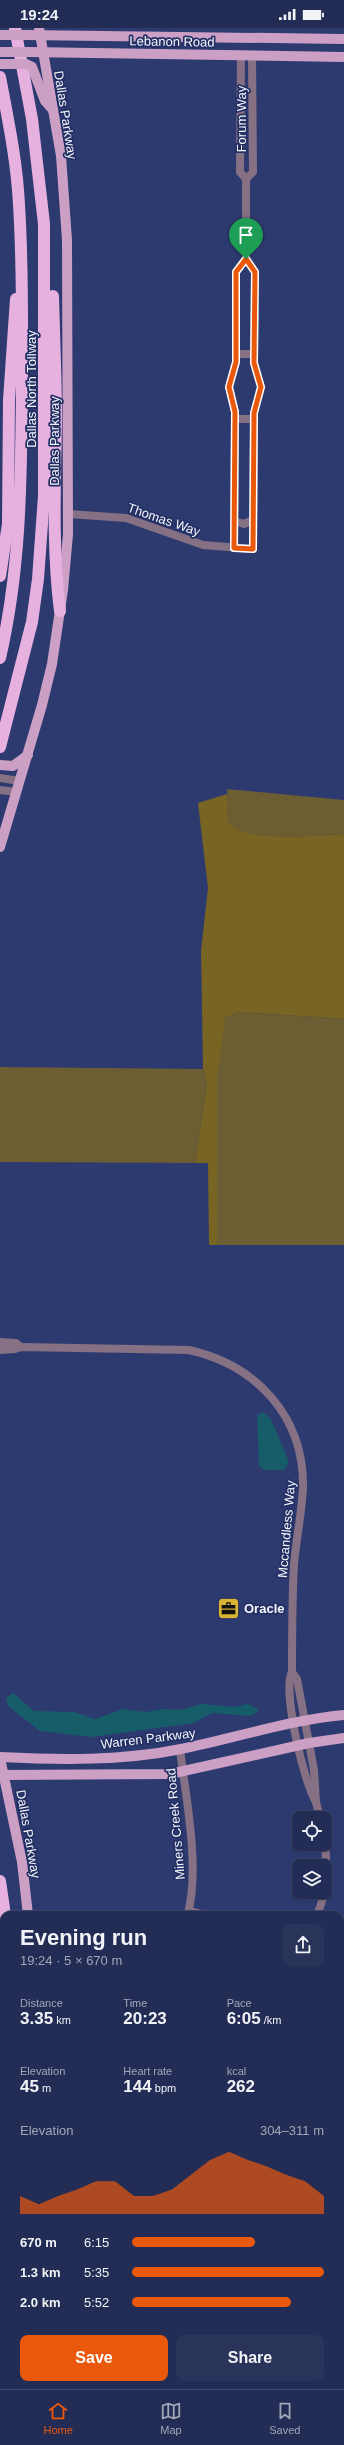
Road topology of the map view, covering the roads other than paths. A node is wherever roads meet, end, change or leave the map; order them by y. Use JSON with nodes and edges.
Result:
{"nodes":[{"id":1,"x":15,"y":28,"type":"edge"},
{"id":2,"x":40,"y":31,"type":"edge"},
{"id":3,"x":0,"y":35,"type":"edge"},
{"id":4,"x":247,"y":38,"type":"junction"},
{"id":5,"x":344,"y":39,"type":"edge"},
{"id":6,"x":0,"y":52,"type":"edge"},
{"id":7,"x":43,"y":52,"type":"junction"},
{"id":8,"x":241,"y":55,"type":"junction"},
{"id":9,"x":252,"y":56,"type":"junction"},
{"id":10,"x":344,"y":58,"type":"edge"},
{"id":11,"x":0,"y":64,"type":"edge"},
{"id":12,"x":0,"y":76,"type":"edge"},
{"id":13,"x":53,"y":110,"type":"junction"},
{"id":14,"x":246,"y":179,"type":"junction"},
{"id":15,"x":44,"y":224,"type":"junction"},
{"id":16,"x":246,"y":258,"type":"junction"},
{"id":17,"x":22,"y":280,"type":"junction"},
{"id":18,"x":236,"y":354,"type":"junction"},
{"id":19,"x":254,"y":354,"type":"junction"},
{"id":20,"x":235,"y":419,"type":"junction"},
{"id":21,"x":254,"y":420,"type":"junction"},
{"id":22,"x":68,"y":514,"type":"junction"},
{"id":23,"x":253,"y":520,"type":"junction"},
{"id":24,"x":234,"y":521,"type":"junction"},
{"id":25,"x":234,"y":548,"type":"junction"},
{"id":26,"x":253,"y":549,"type":"joint"},
{"id":27,"x":0,"y":576,"type":"edge"},
{"id":28,"x":60,"y":611,"type":"junction"},
{"id":29,"x":0,"y":658,"type":"edge"},
{"id":30,"x":1,"y":745,"type":"edge"},
{"id":31,"x":28,"y":755,"type":"junction"},
{"id":32,"x":0,"y":766,"type":"edge"},
{"id":33,"x":0,"y":778,"type":"edge"},
{"id":34,"x":20,"y":781,"type":"junction"},
{"id":35,"x":0,"y":790,"type":"edge"},
{"id":36,"x":16,"y":792,"type":"junction"},
{"id":37,"x":0,"y":816,"type":"edge"},
{"id":38,"x":6,"y":826,"type":"junction"},
{"id":39,"x":0,"y":847,"type":"edge"},
{"id":40,"x":0,"y":1342,"type":"edge"},
{"id":41,"x":21,"y":1346,"type":"junction"},
{"id":42,"x":0,"y":1350,"type":"edge"},
{"id":43,"x":292,"y":1672,"type":"junction"},
{"id":44,"x":344,"y":1715,"type":"edge"},
{"id":45,"x":304,"y":1721,"type":"junction"},
{"id":46,"x":293,"y":1723,"type":"junction"},
{"id":47,"x":344,"y":1738,"type":"edge"},
{"id":48,"x":309,"y":1743,"type":"junction"},
{"id":49,"x":299,"y":1746,"type":"junction"},
{"id":50,"x":180,"y":1750,"type":"junction"},
{"id":51,"x":0,"y":1758,"type":"edge"},
{"id":52,"x":182,"y":1772,"type":"junction"},
{"id":53,"x":2,"y":1775,"type":"edge"},
{"id":54,"x":0,"y":1794,"type":"edge"},
{"id":55,"x":10,"y":1802,"type":"junction"},
{"id":56,"x":316,"y":1802,"type":"junction"},
{"id":57,"x":318,"y":1811,"type":"edge"},
{"id":58,"x":326,"y":1851,"type":"edge"},
{"id":59,"x":0,"y":1881,"type":"edge"},
{"id":60,"x":193,"y":1897,"type":"junction"},
{"id":61,"x":4,"y":1911,"type":"edge"},
{"id":62,"x":28,"y":1911,"type":"edge"},
{"id":63,"x":187,"y":1911,"type":"edge"},
{"id":64,"x":200,"y":1911,"type":"edge"},
{"id":65,"x":319,"y":1911,"type":"edge"}],
"edges":[{"from":1,"to":15,"type":"highway","name":"Dallas North Tollway"},
{"from":2,"to":3,"type":"main road","name":"Lebanon Road","bridge":true},
{"from":2,"to":4,"type":"main road","name":"Lebanon Road"},
{"from":2,"to":7,"type":"main road","name":"Dallas Parkway"},
{"from":4,"to":5,"type":"main road","name":"Lebanon Road"},
{"from":4,"to":8,"type":"main road"},
{"from":4,"to":9,"type":"main road"},
{"from":6,"to":7,"type":"main road","name":"Lebanon Road","bridge":true},
{"from":7,"to":8,"type":"main road","name":"Lebanon Road"},
{"from":7,"to":13,"type":"main road","name":"Dallas Parkway"},
{"from":8,"to":9,"type":"main road","name":"Lebanon Road"},
{"from":8,"to":14,"type":"street","name":"Forum Way"},
{"from":9,"to":10,"type":"main road","name":"Lebanon Road"},
{"from":9,"to":14,"type":"street","name":"Forum Way"},
{"from":11,"to":13,"type":"main road","bridge":true},
{"from":12,"to":17,"type":"highway","name":"Dallas North Tollway"},
{"from":13,"to":22,"type":"main road","name":"Dallas Parkway"},
{"from":14,"to":16,"type":"street","name":"Forum Way"},
{"from":15,"to":28,"type":"highway"},
{"from":15,"to":30,"type":"highway","name":"Dallas North Tollway"},
{"from":16,"to":18,"type":"street"},
{"from":16,"to":19,"type":"street","name":"Forum Way"},
{"from":17,"to":27,"type":"highway"},
{"from":17,"to":29,"type":"highway","name":"Dallas North Tollway"},
{"from":18,"to":19,"type":"street"},
{"from":18,"to":20,"type":"street"},
{"from":19,"to":21,"type":"street","name":"Forum Way"},
{"from":20,"to":21,"type":"street"},
{"from":20,"to":24,"type":"street"},
{"from":21,"to":23,"type":"street","name":"Forum Way"},
{"from":22,"to":25,"type":"street","name":"Thomas Way"},
{"from":22,"to":28,"type":"main road","name":"Dallas Parkway"},
{"from":23,"to":24,"type":"street"},
{"from":23,"to":26,"type":"street","name":"Forum Way"},
{"from":24,"to":25,"type":"street"},
{"from":25,"to":26,"type":"street","name":"Thomas Way"},
{"from":28,"to":31,"type":"main road","name":"Dallas Parkway"},
{"from":31,"to":32,"type":"main road"},
{"from":31,"to":34,"type":"main road","name":"Dallas Parkway"},
{"from":33,"to":34,"type":"street"},
{"from":34,"to":36,"type":"main road","name":"Dallas Parkway"},
{"from":35,"to":36,"type":"street"},
{"from":36,"to":38,"type":"main road","name":"Dallas Parkway"},
{"from":37,"to":38,"type":"main road"},
{"from":38,"to":39,"type":"main road","name":"Dallas Parkway"},
{"from":40,"to":41,"type":"street","name":"Mccandless Way"},
{"from":41,"to":42,"type":"street","name":"Mccandless Way"},
{"from":41,"to":43,"type":"street","name":"Mccandless Way"},
{"from":43,"to":45,"type":"street","name":"Mccandless Way"},
{"from":43,"to":46,"type":"street","name":"Mccandless Way"},
{"from":44,"to":45,"type":"main road","name":"Warren Parkway"},
{"from":45,"to":46,"type":"main road","name":"Warren Parkway"},
{"from":45,"to":48,"type":"street","name":"Mccandless Way"},
{"from":46,"to":49,"type":"street","name":"Mccandless Way"},
{"from":46,"to":50,"type":"main road","name":"Warren Parkway"},
{"from":47,"to":48,"type":"main road"},
{"from":48,"to":49,"type":"main road"},
{"from":48,"to":56,"type":"street","name":"Mccandless Way"},
{"from":49,"to":52,"type":"main road"},
{"from":49,"to":56,"type":"street","name":"Mccandless Way"},
{"from":50,"to":51,"type":"main road","name":"Warren Parkway"},
{"from":50,"to":52,"type":"street","name":"Miners Creek Road"},
{"from":51,"to":53,"type":"main road","name":"Dallas Parkway"},
{"from":52,"to":53,"type":"main road"},
{"from":52,"to":60,"type":"street","name":"Miners Creek Road"},
{"from":53,"to":55,"type":"main road","name":"Dallas Parkway"},
{"from":54,"to":55,"type":"main road"},
{"from":55,"to":62,"type":"main road","name":"Dallas Parkway"},
{"from":56,"to":57,"type":"street"},
{"from":58,"to":65,"type":"street"},
{"from":59,"to":61,"type":"highway"},
{"from":60,"to":63,"type":"street","name":"Miners Creek Road"},
{"from":60,"to":64,"type":"street","name":"Miners Creek Road"}]}
